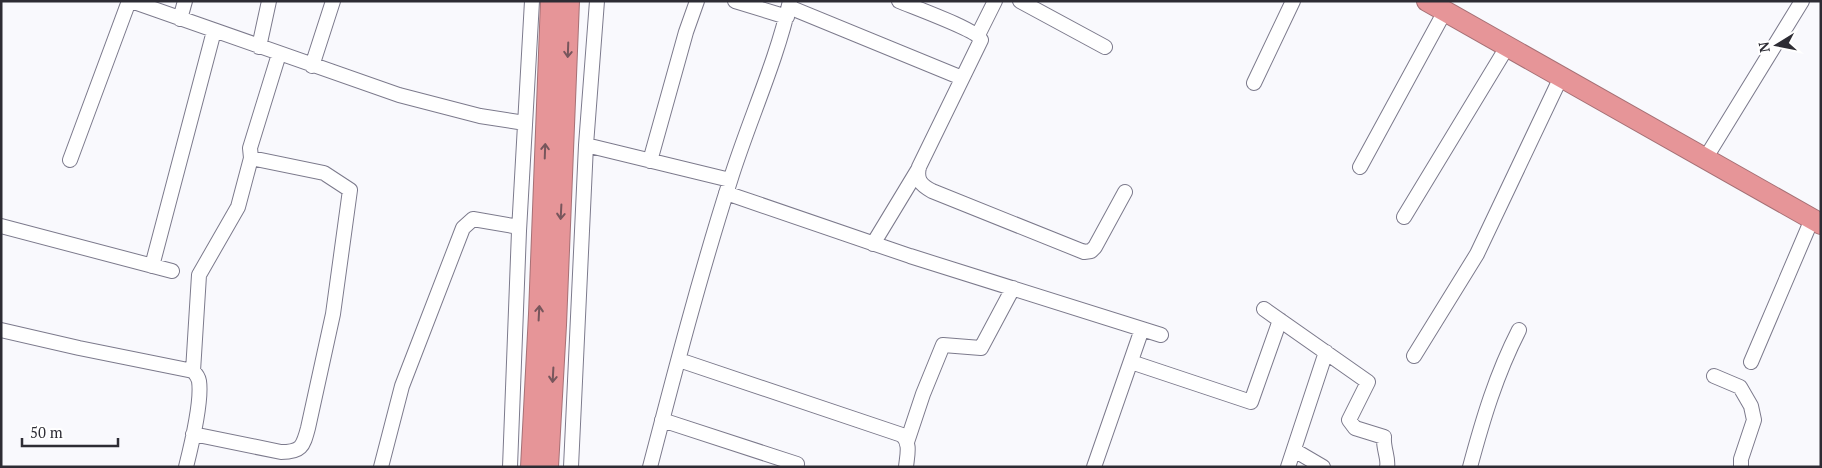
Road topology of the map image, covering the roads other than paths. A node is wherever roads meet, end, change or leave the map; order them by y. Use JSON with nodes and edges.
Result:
{"nodes":[{"id":1,"x":130,"y":1,"type":"edge"},
{"id":2,"x":185,"y":1,"type":"edge"},
{"id":3,"x":269,"y":1,"type":"edge"},
{"id":4,"x":333,"y":1,"type":"edge"},
{"id":5,"x":532,"y":1,"type":"edge"},
{"id":6,"x":550,"y":1,"type":"edge"},
{"id":7,"x":569,"y":1,"type":"edge"},
{"id":8,"x":597,"y":1,"type":"edge"},
{"id":9,"x":697,"y":1,"type":"edge"},
{"id":10,"x":735,"y":1,"type":"edge"},
{"id":11,"x":899,"y":1,"type":"edge"},
{"id":12,"x":995,"y":1,"type":"edge"},
{"id":13,"x":1020,"y":1,"type":"edge"},
{"id":14,"x":1293,"y":1,"type":"edge"},
{"id":15,"x":1427,"y":1,"type":"edge"},
{"id":16,"x":1802,"y":1,"type":"edge"},
{"id":17,"x":789,"y":8,"type":"edge"},
{"id":18,"x":1445,"y":11,"type":"junction"},
{"id":19,"x":180,"y":19,"type":"junction"},
{"id":20,"x":214,"y":31,"type":"junction"},
{"id":21,"x":978,"y":35,"type":"junction"},
{"id":22,"x":1507,"y":46,"type":"junction"},
{"id":23,"x":259,"y":47,"type":"junction"},
{"id":24,"x":1105,"y":47,"type":"dead end"},
{"id":25,"x":279,"y":54,"type":"junction"},
{"id":26,"x":312,"y":66,"type":"junction"},
{"id":27,"x":1561,"y":77,"type":"junction"},
{"id":28,"x":962,"y":78,"type":"junction"},
{"id":29,"x":1254,"y":83,"type":"dead end"},
{"id":30,"x":525,"y":123,"type":"junction"},
{"id":31,"x":586,"y":145,"type":"junction"},
{"id":32,"x":251,"y":158,"type":"junction"},
{"id":33,"x":1705,"y":158,"type":"junction"},
{"id":34,"x":70,"y":160,"type":"dead end"},
{"id":35,"x":650,"y":161,"type":"junction"},
{"id":36,"x":919,"y":167,"type":"junction"},
{"id":37,"x":1360,"y":167,"type":"dead end"},
{"id":38,"x":728,"y":187,"type":"junction"},
{"id":39,"x":1125,"y":192,"type":"dead end"},
{"id":40,"x":1404,"y":217,"type":"dead end"},
{"id":41,"x":1816,"y":222,"type":"edge"},
{"id":42,"x":1,"y":226,"type":"edge"},
{"id":43,"x":519,"y":227,"type":"junction"},
{"id":44,"x":873,"y":244,"type":"junction"},
{"id":45,"x":152,"y":266,"type":"junction"},
{"id":46,"x":172,"y":271,"type":"dead end"},
{"id":47,"x":1013,"y":288,"type":"junction"},
{"id":48,"x":1264,"y":310,"type":"dead end"},
{"id":49,"x":1280,"y":320,"type":"junction"},
{"id":50,"x":1142,"y":329,"type":"junction"},
{"id":51,"x":1,"y":330,"type":"edge"},
{"id":52,"x":1518,"y":330,"type":"dead end"},
{"id":53,"x":1160,"y":335,"type":"dead end"},
{"id":54,"x":1326,"y":352,"type":"junction"},
{"id":55,"x":1414,"y":356,"type":"dead end"},
{"id":56,"x":679,"y":360,"type":"junction"},
{"id":57,"x":1131,"y":362,"type":"junction"},
{"id":58,"x":1751,"y":362,"type":"dead end"},
{"id":59,"x":193,"y":371,"type":"junction"},
{"id":60,"x":1714,"y":376,"type":"dead end"},
{"id":61,"x":662,"y":420,"type":"junction"},
{"id":62,"x":193,"y":434,"type":"junction"},
{"id":63,"x":907,"y":442,"type":"junction"},
{"id":64,"x":1294,"y":450,"type":"junction"},
{"id":65,"x":797,"y":464,"type":"dead end"},
{"id":66,"x":186,"y":467,"type":"edge"},
{"id":67,"x":381,"y":467,"type":"edge"},
{"id":68,"x":510,"y":467,"type":"edge"},
{"id":69,"x":531,"y":467,"type":"edge"},
{"id":70,"x":548,"y":467,"type":"edge"},
{"id":71,"x":572,"y":467,"type":"edge"},
{"id":72,"x":650,"y":467,"type":"edge"},
{"id":73,"x":906,"y":467,"type":"edge"},
{"id":74,"x":1094,"y":467,"type":"edge"},
{"id":75,"x":1288,"y":467,"type":"edge"},
{"id":76,"x":1323,"y":467,"type":"edge"},
{"id":77,"x":1387,"y":467,"type":"edge"},
{"id":78,"x":1470,"y":467,"type":"edge"},
{"id":79,"x":1741,"y":467,"type":"edge"}],
"edges":[{"from":1,"to":19,"type":"street"},
{"from":1,"to":34,"type":"street"},
{"from":2,"to":19,"type":"street"},
{"from":3,"to":23,"type":"street"},
{"from":4,"to":26,"type":"street"},
{"from":5,"to":30,"type":"street"},
{"from":69,"to":6,"type":"highway","one_way":true},
{"from":7,"to":70,"type":"highway","one_way":true},
{"from":8,"to":31,"type":"street"},
{"from":9,"to":35,"type":"street"},
{"from":10,"to":17,"type":"street"},
{"from":11,"to":21,"type":"street"},
{"from":12,"to":21,"type":"street"},
{"from":13,"to":24,"type":"street"},
{"from":14,"to":29,"type":"street"},
{"from":15,"to":18,"type":"highway"},
{"from":16,"to":33,"type":"street"},
{"from":17,"to":28,"type":"street"},
{"from":17,"to":38,"type":"street"},
{"from":18,"to":22,"type":"highway"},
{"from":18,"to":37,"type":"street"},
{"from":19,"to":20,"type":"street"},
{"from":20,"to":23,"type":"street"},
{"from":20,"to":45,"type":"street"},
{"from":21,"to":28,"type":"street"},
{"from":22,"to":27,"type":"highway"},
{"from":22,"to":40,"type":"street"},
{"from":23,"to":25,"type":"street"},
{"from":25,"to":26,"type":"street"},
{"from":25,"to":32,"type":"street"},
{"from":26,"to":30,"type":"street"},
{"from":27,"to":33,"type":"highway"},
{"from":27,"to":55,"type":"street"},
{"from":28,"to":36,"type":"street"},
{"from":30,"to":43,"type":"street"},
{"from":31,"to":35,"type":"street"},
{"from":31,"to":71,"type":"street"},
{"from":32,"to":59,"type":"street"},
{"from":32,"to":62,"type":"street"},
{"from":33,"to":41,"type":"highway"},
{"from":35,"to":38,"type":"street"},
{"from":36,"to":39,"type":"street"},
{"from":36,"to":44,"type":"street"},
{"from":38,"to":44,"type":"street"},
{"from":38,"to":56,"type":"street"},
{"from":41,"to":58,"type":"street"},
{"from":42,"to":45,"type":"street"},
{"from":43,"to":67,"type":"street"},
{"from":43,"to":68,"type":"street"},
{"from":44,"to":47,"type":"street"},
{"from":45,"to":46,"type":"street"},
{"from":47,"to":50,"type":"street"},
{"from":47,"to":63,"type":"street"},
{"from":48,"to":49,"type":"street"},
{"from":49,"to":54,"type":"street"},
{"from":49,"to":57,"type":"street"},
{"from":50,"to":53,"type":"street"},
{"from":50,"to":57,"type":"street"},
{"from":51,"to":59,"type":"street"},
{"from":52,"to":78,"type":"street"},
{"from":54,"to":64,"type":"street"},
{"from":54,"to":77,"type":"street"},
{"from":56,"to":61,"type":"street"},
{"from":56,"to":63,"type":"street"},
{"from":57,"to":74,"type":"street"},
{"from":59,"to":62,"type":"street"},
{"from":60,"to":79,"type":"street"},
{"from":61,"to":65,"type":"street"},
{"from":61,"to":72,"type":"street"},
{"from":62,"to":66,"type":"street"},
{"from":63,"to":73,"type":"street"},
{"from":64,"to":75,"type":"street"},
{"from":64,"to":76,"type":"street"}]}
